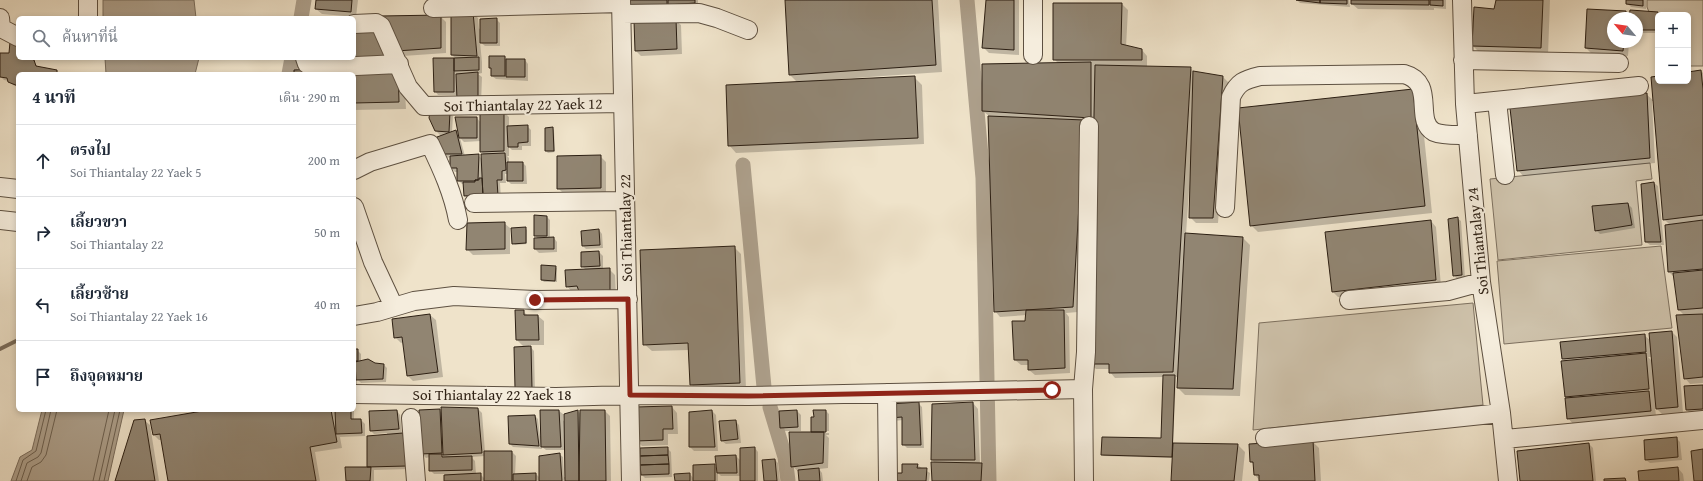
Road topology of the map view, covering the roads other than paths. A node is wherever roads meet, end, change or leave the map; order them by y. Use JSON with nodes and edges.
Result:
{"nodes":[{"id":1,"x":88,"y":0,"type":"edge"},
{"id":2,"x":1033,"y":0,"type":"edge"},
{"id":3,"x":1462,"y":0,"type":"edge"},
{"id":4,"x":622,"y":6,"type":"edge"},
{"id":5,"x":433,"y":8,"type":"dead end"},
{"id":6,"x":88,"y":16,"type":"edge"},
{"id":7,"x":356,"y":24,"type":"edge"},
{"id":8,"x":0,"y":29,"type":"edge"},
{"id":9,"x":748,"y":30,"type":"dead end"},
{"id":10,"x":16,"y":36,"type":"edge"},
{"id":11,"x":1032,"y":55,"type":"dead end"},
{"id":12,"x":306,"y":60,"type":"edge"},
{"id":13,"x":1463,"y":60,"type":"junction"},
{"id":14,"x":1619,"y":63,"type":"dead end"},
{"id":15,"x":399,"y":64,"type":"junction"},
{"id":16,"x":1639,"y":86,"type":"dead end"},
{"id":17,"x":1496,"y":101,"type":"junction"},
{"id":18,"x":623,"y":104,"type":"junction"},
{"id":19,"x":1465,"y":104,"type":"junction"},
{"id":20,"x":1089,"y":126,"type":"dead end"},
{"id":21,"x":1468,"y":136,"type":"junction"},
{"id":22,"x":356,"y":169,"type":"edge"},
{"id":23,"x":1505,"y":175,"type":"dead end"},
{"id":24,"x":0,"y":187,"type":"edge"},
{"id":25,"x":16,"y":189,"type":"edge"},
{"id":26,"x":625,"y":201,"type":"junction"},
{"id":27,"x":474,"y":203,"type":"dead end"},
{"id":28,"x":1225,"y":208,"type":"dead end"},
{"id":29,"x":356,"y":213,"type":"edge"},
{"id":30,"x":0,"y":220,"type":"edge"},
{"id":31,"x":458,"y":220,"type":"dead end"},
{"id":32,"x":16,"y":222,"type":"edge"},
{"id":33,"x":1481,"y":282,"type":"junction"},
{"id":34,"x":628,"y":299,"type":"junction"},
{"id":35,"x":1349,"y":300,"type":"dead end"},
{"id":36,"x":394,"y":307,"type":"junction"},
{"id":37,"x":356,"y":316,"type":"edge"},
{"id":38,"x":1084,"y":389,"type":"junction"},
{"id":39,"x":887,"y":393,"type":"junction"},
{"id":40,"x":356,"y":394,"type":"edge"},
{"id":41,"x":630,"y":395,"type":"junction"},
{"id":42,"x":1501,"y":413,"type":"junction"},
{"id":43,"x":411,"y":418,"type":"dead end"},
{"id":44,"x":1703,"y":420,"type":"edge"},
{"id":45,"x":1265,"y":438,"type":"dead end"},
{"id":46,"x":1505,"y":439,"type":"junction"},
{"id":47,"x":416,"y":481,"type":"edge"},
{"id":48,"x":631,"y":481,"type":"edge"},
{"id":49,"x":888,"y":481,"type":"edge"},
{"id":50,"x":1084,"y":481,"type":"edge"},
{"id":51,"x":1508,"y":481,"type":"edge"}],
"edges":[{"from":1,"to":6,"type":"street"},
{"from":2,"to":11,"type":"street"},
{"from":3,"to":13,"type":"street","name":"Soi Thiantalay 24"},
{"from":4,"to":5,"type":"street"},
{"from":4,"to":9,"type":"street"},
{"from":4,"to":18,"type":"street","name":"Soi Thiantalay 22"},
{"from":7,"to":15,"type":"street"},
{"from":8,"to":10,"type":"street"},
{"from":12,"to":15,"type":"street"},
{"from":13,"to":14,"type":"street"},
{"from":13,"to":19,"type":"street","name":"Soi Thiantalay 24"},
{"from":15,"to":18,"type":"street","name":"Soi Thiantalay 22 Yaek 12"},
{"from":16,"to":17,"type":"street"},
{"from":17,"to":19,"type":"street"},
{"from":17,"to":23,"type":"street"},
{"from":18,"to":26,"type":"street","name":"Soi Thiantalay 22"},
{"from":19,"to":21,"type":"street","name":"Soi Thiantalay 24"},
{"from":20,"to":38,"type":"street"},
{"from":21,"to":28,"type":"street"},
{"from":21,"to":33,"type":"street","name":"Soi Thiantalay 24"},
{"from":22,"to":31,"type":"street"},
{"from":24,"to":25,"type":"street"},
{"from":26,"to":27,"type":"street"},
{"from":26,"to":34,"type":"street","name":"Soi Thiantalay 22"},
{"from":29,"to":36,"type":"street"},
{"from":30,"to":32,"type":"street"},
{"from":33,"to":35,"type":"street"},
{"from":33,"to":42,"type":"street","name":"Soi Thiantalay 24"},
{"from":34,"to":36,"type":"street"},
{"from":34,"to":41,"type":"street","name":"Soi Thiantalay 22"},
{"from":36,"to":37,"type":"street"},
{"from":38,"to":39,"type":"street","name":"Soi Thiantalay 22 Yaek 18"},
{"from":38,"to":50,"type":"street"},
{"from":39,"to":41,"type":"street","name":"Soi Thiantalay 22 Yaek 18"},
{"from":39,"to":49,"type":"street"},
{"from":40,"to":41,"type":"street","name":"Soi Thiantalay 22 Yaek 18"},
{"from":41,"to":48,"type":"street","name":"Soi Thiantalay 22"},
{"from":42,"to":45,"type":"street"},
{"from":42,"to":46,"type":"street","name":"Soi Thiantalay 24"},
{"from":43,"to":47,"type":"street"},
{"from":44,"to":46,"type":"street"},
{"from":46,"to":51,"type":"street","name":"Soi Thiantalay 24"}]}
